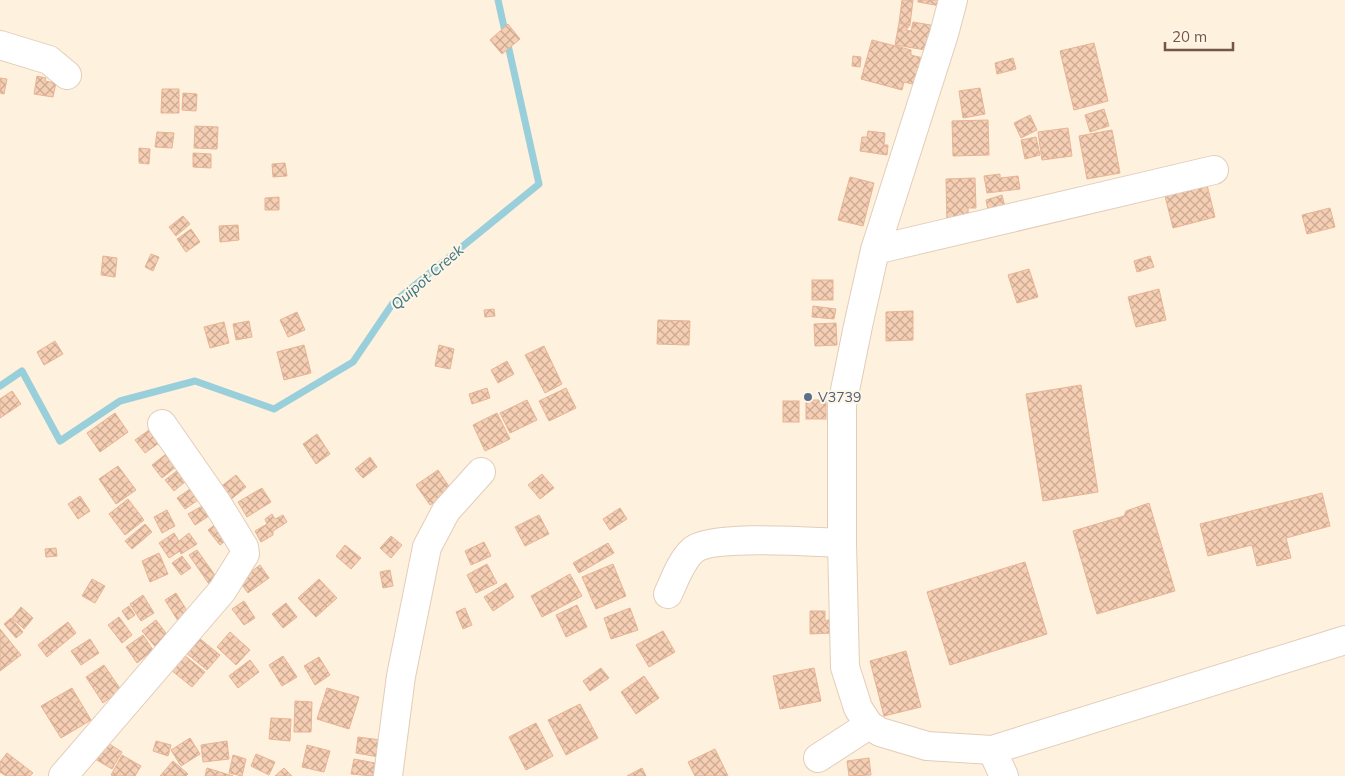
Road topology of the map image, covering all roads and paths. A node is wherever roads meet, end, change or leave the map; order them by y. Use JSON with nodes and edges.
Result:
{"nodes":[{"id":1,"x":953,"y":0,"type":"edge"},
{"id":2,"x":0,"y":45,"type":"edge"},
{"id":3,"x":67,"y":75,"type":"dead end"},
{"id":4,"x":1214,"y":170,"type":"dead end"},
{"id":5,"x":875,"y":250,"type":"junction"},
{"id":6,"x":162,"y":424,"type":"dead end"},
{"id":7,"x":481,"y":472,"type":"dead end"},
{"id":8,"x":842,"y":543,"type":"junction"},
{"id":9,"x":668,"y":594,"type":"dead end"},
{"id":10,"x":1345,"y":640,"type":"edge"},
{"id":11,"x":869,"y":725,"type":"junction"},
{"id":12,"x":992,"y":750,"type":"junction"},
{"id":13,"x":818,"y":758,"type":"dead end"},
{"id":14,"x":63,"y":776,"type":"edge"},
{"id":15,"x":388,"y":776,"type":"edge"},
{"id":16,"x":1004,"y":776,"type":"edge"}],
"edges":[{"from":1,"to":5,"type":"street"},
{"from":2,"to":3,"type":"street"},
{"from":4,"to":5,"type":"street"},
{"from":5,"to":8,"type":"street"},
{"from":6,"to":14,"type":"street"},
{"from":7,"to":15,"type":"street"},
{"from":8,"to":9,"type":"street"},
{"from":8,"to":11,"type":"street"},
{"from":10,"to":12,"type":"street"},
{"from":11,"to":12,"type":"street"},
{"from":11,"to":13,"type":"street"},
{"from":12,"to":16,"type":"street"}]}
